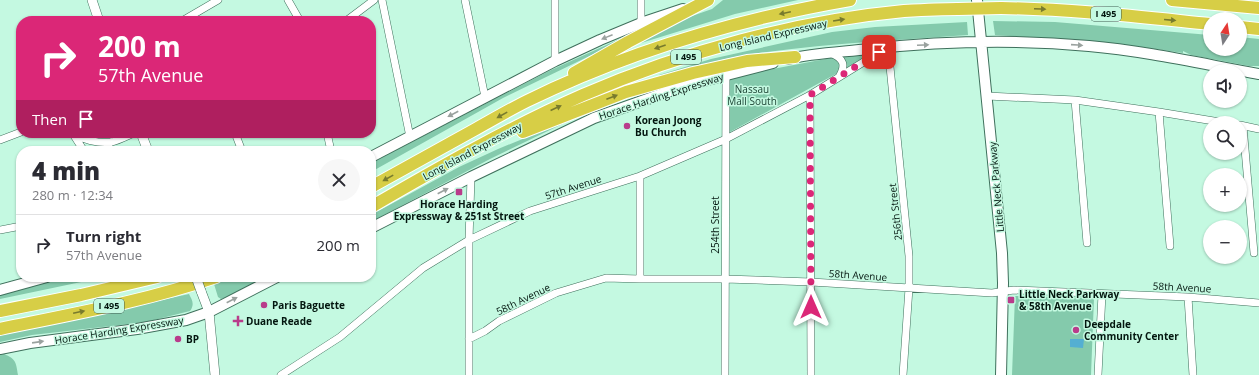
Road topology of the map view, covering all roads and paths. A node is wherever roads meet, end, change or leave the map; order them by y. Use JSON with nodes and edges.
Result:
{"nodes":[{"id":1,"x":92,"y":0,"type":"edge"},
{"id":2,"x":218,"y":0,"type":"edge"},
{"id":3,"x":288,"y":0,"type":"edge"},
{"id":4,"x":374,"y":0,"type":"edge"},
{"id":5,"x":382,"y":0,"type":"edge"},
{"id":6,"x":465,"y":0,"type":"edge"},
{"id":7,"x":555,"y":0,"type":"edge"},
{"id":8,"x":641,"y":0,"type":"edge"},
{"id":9,"x":709,"y":0,"type":"edge"},
{"id":10,"x":850,"y":0,"type":"edge"},
{"id":11,"x":977,"y":0,"type":"edge"},
{"id":12,"x":1172,"y":0,"type":"edge"},
{"id":13,"x":1259,"y":8,"type":"edge"},
{"id":14,"x":98,"y":16,"type":"edge"},
{"id":15,"x":191,"y":16,"type":"edge"},
{"id":16,"x":297,"y":16,"type":"edge"},
{"id":17,"x":353,"y":16,"type":"edge"},
{"id":18,"x":640,"y":23,"type":"junction"},
{"id":19,"x":1203,"y":23,"type":"edge"},
{"id":20,"x":1247,"y":28,"type":"edge"},
{"id":21,"x":1259,"y":29,"type":"edge"},
{"id":22,"x":982,"y":42,"type":"junction"},
{"id":23,"x":888,"y":47,"type":"junction"},
{"id":24,"x":831,"y":53,"type":"junction"},
{"id":25,"x":795,"y":57,"type":"junction"},
{"id":26,"x":555,"y":61,"type":"junction"},
{"id":27,"x":1259,"y":74,"type":"edge"},
{"id":28,"x":726,"y":75,"type":"junction"},
{"id":29,"x":839,"y":77,"type":"junction"},
{"id":30,"x":810,"y":95,"type":"junction"},
{"id":31,"x":987,"y":96,"type":"junction"},
{"id":32,"x":485,"y":97,"type":"junction"},
{"id":33,"x":1075,"y":100,"type":"junction"},
{"id":34,"x":527,"y":101,"type":"junction"},
{"id":35,"x":1159,"y":112,"type":"junction"},
{"id":36,"x":1203,"y":119,"type":"edge"},
{"id":37,"x":1247,"y":126,"type":"edge"},
{"id":38,"x":1259,"y":129,"type":"edge"},
{"id":39,"x":16,"y":134,"type":"edge"},
{"id":40,"x":410,"y":137,"type":"junction"},
{"id":41,"x":83,"y":138,"type":"edge"},
{"id":42,"x":121,"y":138,"type":"edge"},
{"id":43,"x":726,"y":139,"type":"junction"},
{"id":44,"x":0,"y":140,"type":"edge"},
{"id":45,"x":111,"y":142,"type":"junction"},
{"id":46,"x":107,"y":146,"type":"edge"},
{"id":47,"x":376,"y":154,"type":"edge"},
{"id":48,"x":1245,"y":160,"type":"edge"},
{"id":49,"x":434,"y":170,"type":"junction"},
{"id":50,"x":470,"y":176,"type":"junction"},
{"id":51,"x":640,"y":176,"type":"junction"},
{"id":52,"x":376,"y":184,"type":"edge"},
{"id":53,"x":376,"y":204,"type":"edge"},
{"id":54,"x":376,"y":225,"type":"edge"},
{"id":55,"x":16,"y":227,"type":"edge"},
{"id":56,"x":0,"y":230,"type":"edge"},
{"id":57,"x":469,"y":240,"type":"junction"},
{"id":58,"x":1087,"y":243,"type":"dead end"},
{"id":59,"x":1170,"y":246,"type":"dead end"},
{"id":60,"x":1254,"y":253,"type":"dead end"},
{"id":61,"x":640,"y":279,"type":"junction"},
{"id":62,"x":725,"y":279,"type":"junction"},
{"id":63,"x":29,"y":282,"type":"edge"},
{"id":64,"x":136,"y":282,"type":"edge"},
{"id":65,"x":198,"y":282,"type":"edge"},
{"id":66,"x":200,"y":282,"type":"edge"},
{"id":67,"x":267,"y":282,"type":"edge"},
{"id":68,"x":811,"y":282,"type":"junction"},
{"id":69,"x":909,"y":288,"type":"junction"},
{"id":70,"x":0,"y":290,"type":"edge"},
{"id":71,"x":1003,"y":292,"type":"junction"},
{"id":72,"x":1102,"y":294,"type":"junction"},
{"id":73,"x":1188,"y":297,"type":"junction"},
{"id":74,"x":1259,"y":303,"type":"edge"},
{"id":75,"x":0,"y":311,"type":"edge"},
{"id":76,"x":209,"y":312,"type":"junction"},
{"id":77,"x":0,"y":329,"type":"edge"},
{"id":78,"x":469,"y":339,"type":"junction"},
{"id":79,"x":0,"y":349,"type":"edge"},
{"id":80,"x":215,"y":375,"type":"edge"},
{"id":81,"x":282,"y":375,"type":"edge"},
{"id":82,"x":470,"y":375,"type":"edge"},
{"id":83,"x":725,"y":375,"type":"edge"},
{"id":84,"x":811,"y":375,"type":"edge"},
{"id":85,"x":903,"y":375,"type":"edge"},
{"id":86,"x":1001,"y":375,"type":"edge"},
{"id":87,"x":1098,"y":375,"type":"edge"},
{"id":88,"x":1193,"y":375,"type":"edge"}],
"edges":[{"from":1,"to":14,"type":"street"},
{"from":2,"to":15,"type":"street"},
{"from":3,"to":16,"type":"street"},
{"from":4,"to":17,"type":"street"},
{"from":5,"to":40,"type":"street"},
{"from":6,"to":32,"type":"street"},
{"from":7,"to":26,"type":"street"},
{"from":8,"to":18,"type":"street"},
{"from":9,"to":18,"type":"main road"},
{"from":9,"to":34,"type":"highway"},
{"from":10,"to":34,"type":"highway","name":"Long Island Expressway","number":"I 495","one_way":true},
{"from":11,"to":22,"type":"main road","name":"Little Neck Parkway"},
{"from":12,"to":13,"type":"highway"},
{"from":18,"to":26,"type":"main road","one_way":true},
{"from":49,"to":19,"type":"highway","name":"Long Island Expressway","number":"I 495","one_way":true,"bridge":true},
{"from":20,"to":21,"type":"highway"},
{"from":23,"to":22,"type":"main road","name":"Horace Harding Expressway","one_way":true},
{"from":22,"to":27,"type":"main road","name":"Horace Harding Expressway","one_way":true},
{"from":22,"to":31,"type":"main road","name":"Little Neck Parkway"},
{"from":23,"to":24,"type":"main road","name":"Horace Harding Expressway"},
{"from":23,"to":29,"type":"street","name":"57th Avenue"},
{"from":23,"to":69,"type":"street","name":"256th Street"},
{"from":24,"to":25,"type":"main road","name":"Horace Harding Expressway"},
{"from":24,"to":29,"type":"street"},
{"from":25,"to":28,"type":"main road","name":"Horace Harding Expressway"},
{"from":49,"to":25,"type":"highway","one_way":true},
{"from":26,"to":32,"type":"main road"},
{"from":28,"to":43,"type":"street","name":"254th Street"},
{"from":28,"to":50,"type":"main road","name":"Horace Harding Expressway"},
{"from":29,"to":30,"type":"street","name":"57th Avenue"},
{"from":30,"to":43,"type":"street","name":"57th Avenue"},
{"from":30,"to":68,"type":"street"},
{"from":31,"to":33,"type":"street"},
{"from":31,"to":71,"type":"main road","name":"Little Neck Parkway"},
{"from":32,"to":40,"type":"main road","one_way":true},
{"from":33,"to":35,"type":"street"},
{"from":33,"to":58,"type":"street"},
{"from":34,"to":52,"type":"highway","name":"Long Island Expressway","number":"I 495","one_way":true},
{"from":35,"to":36,"type":"street"},
{"from":35,"to":59,"type":"street"},
{"from":37,"to":38,"type":"street"},
{"from":39,"to":44,"type":"street"},
{"from":40,"to":47,"type":"main road"},
{"from":41,"to":45,"type":"street"},
{"from":42,"to":45,"type":"street"},
{"from":43,"to":51,"type":"street","name":"57th Avenue"},
{"from":43,"to":62,"type":"street","name":"254th Street"},
{"from":45,"to":46,"type":"street"},
{"from":48,"to":60,"type":"street"},
{"from":49,"to":53,"type":"highway","name":"Long Island Expressway","number":"I 495"},
{"from":54,"to":50,"type":"main road","name":"Horace Harding Expressway","one_way":true},
{"from":50,"to":57,"type":"street"},
{"from":51,"to":57,"type":"street","name":"57th Avenue"},
{"from":51,"to":61,"type":"street"},
{"from":55,"to":56,"type":"street"},
{"from":57,"to":78,"type":"street"},
{"from":57,"to":81,"type":"street","name":"57th Avenue"},
{"from":61,"to":62,"type":"street","name":"58th Avenue"},
{"from":61,"to":78,"type":"street","name":"58th Avenue"},
{"from":62,"to":68,"type":"street","name":"58th Avenue"},
{"from":62,"to":83,"type":"street","name":"254th Street"},
{"from":63,"to":70,"type":"main road"},
{"from":64,"to":75,"type":"highway","number":"I 495"},
{"from":65,"to":76,"type":"street","bridge":true},
{"from":77,"to":66,"type":"highway","number":"I 495","one_way":true},
{"from":76,"to":67,"type":"main road","name":"Horace Harding Expressway","one_way":true},
{"from":68,"to":69,"type":"street","name":"58th Avenue"},
{"from":68,"to":84,"type":"street"},
{"from":69,"to":71,"type":"street","name":"58th Avenue"},
{"from":69,"to":85,"type":"street","name":"256th Street"},
{"from":71,"to":72,"type":"street","name":"58th Avenue"},
{"from":71,"to":86,"type":"main road","name":"Little Neck Parkway"},
{"from":72,"to":73,"type":"street","name":"58th Avenue"},
{"from":72,"to":87,"type":"street"},
{"from":73,"to":74,"type":"street","name":"58th Avenue"},
{"from":73,"to":88,"type":"street"},
{"from":79,"to":76,"type":"main road","name":"Horace Harding Expressway","one_way":true},
{"from":76,"to":80,"type":"street"},
{"from":78,"to":82,"type":"street"}]}
